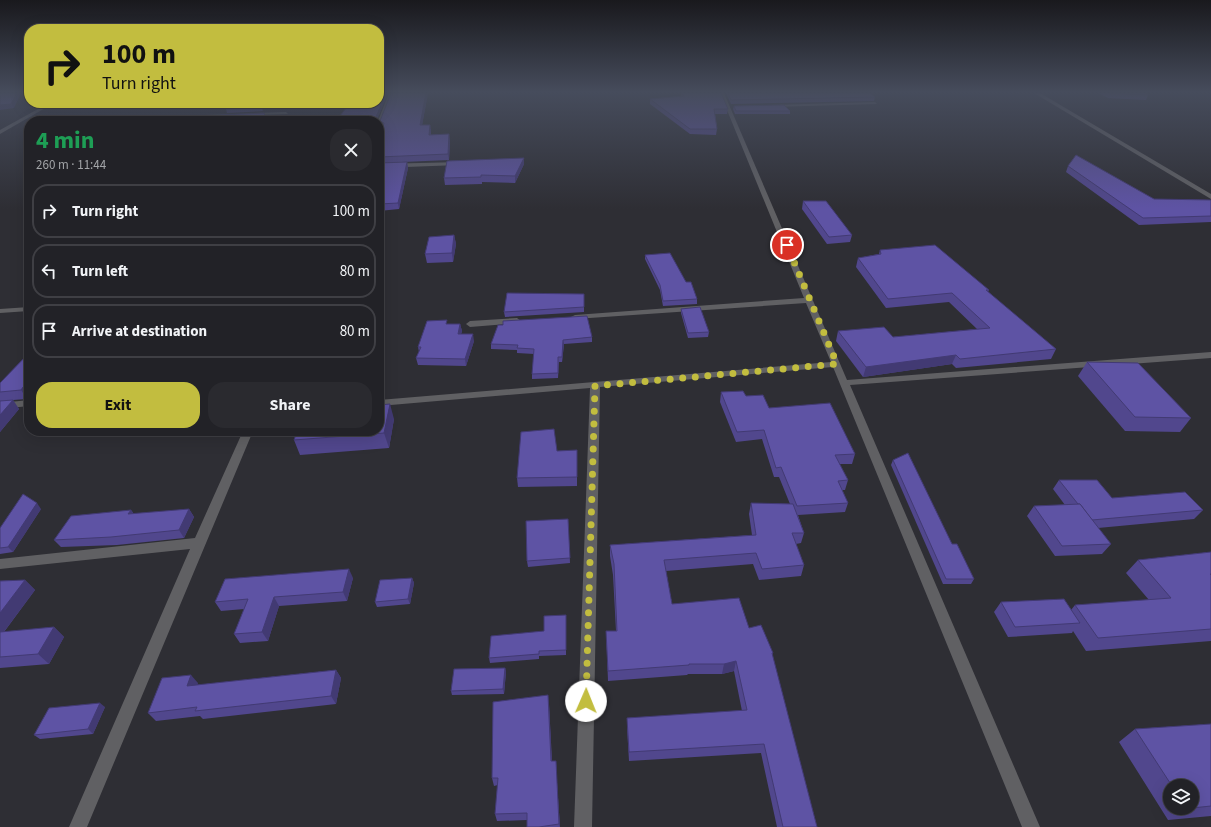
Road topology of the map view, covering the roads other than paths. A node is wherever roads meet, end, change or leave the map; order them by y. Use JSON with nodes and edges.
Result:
{"nodes":[{"id":1,"x":742,"y":132,"type":"edge"},
{"id":2,"x":1100,"y":132,"type":"edge"},
{"id":3,"x":462,"y":163,"type":"edge"},
{"id":4,"x":384,"y":166,"type":"edge"},
{"id":5,"x":1211,"y":197,"type":"edge"},
{"id":6,"x":810,"y":300,"type":"junction"},
{"id":7,"x":24,"y":309,"type":"edge"},
{"id":8,"x":0,"y":311,"type":"edge"},
{"id":9,"x":564,"y":318,"type":"edge"},
{"id":10,"x":525,"y":320,"type":"edge"},
{"id":11,"x":470,"y":324,"type":"dead end"},
{"id":12,"x":1211,"y":355,"type":"edge"},
{"id":13,"x":837,"y":364,"type":"junction"},
{"id":14,"x":843,"y":383,"type":"junction"},
{"id":15,"x":595,"y":386,"type":"junction"},
{"id":16,"x":384,"y":403,"type":"edge"},
{"id":17,"x":24,"y":404,"type":"edge"},
{"id":18,"x":0,"y":406,"type":"edge"},
{"id":19,"x":246,"y":436,"type":"edge"},
{"id":20,"x":198,"y":543,"type":"junction"},
{"id":21,"x":0,"y":564,"type":"edge"},
{"id":22,"x":78,"y":827,"type":"edge"},
{"id":23,"x":583,"y":827,"type":"edge"},
{"id":24,"x":1031,"y":827,"type":"edge"}],
"edges":[{"from":1,"to":6,"type":"street"},
{"from":2,"to":5,"type":"street"},
{"from":3,"to":4,"type":"street"},
{"from":6,"to":9,"type":"street"},
{"from":6,"to":13,"type":"street"},
{"from":7,"to":8,"type":"street"},
{"from":10,"to":11,"type":"street"},
{"from":12,"to":14,"type":"street"},
{"from":13,"to":14,"type":"street"},
{"from":13,"to":15,"type":"street"},
{"from":14,"to":24,"type":"street"},
{"from":15,"to":16,"type":"street"},
{"from":15,"to":23,"type":"street"},
{"from":17,"to":18,"type":"street"},
{"from":19,"to":20,"type":"street"},
{"from":20,"to":21,"type":"street"},
{"from":20,"to":22,"type":"street"}]}
